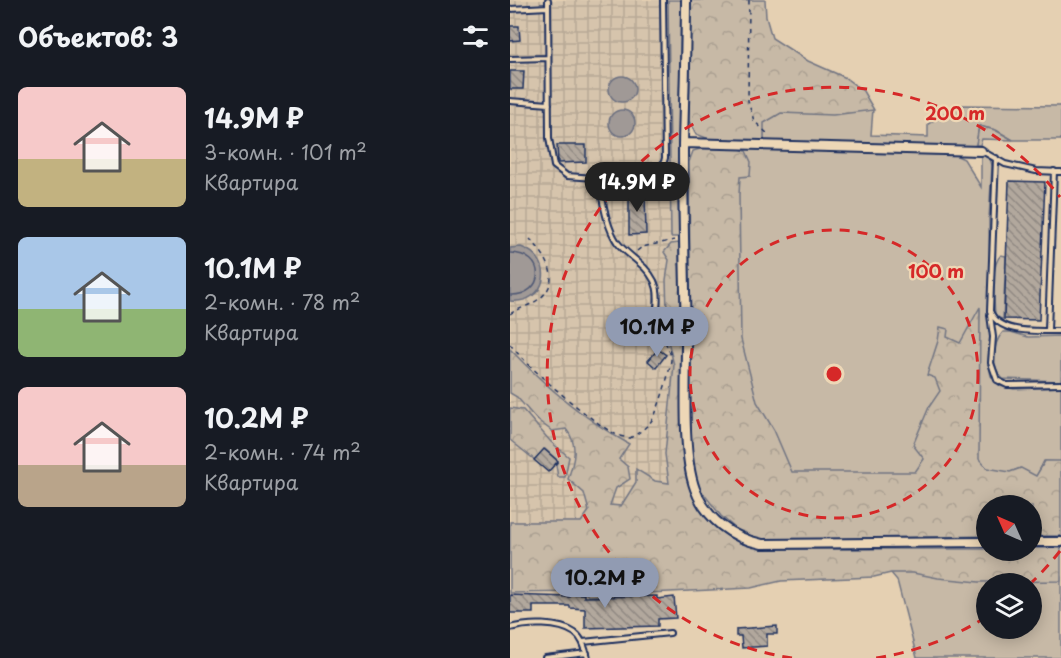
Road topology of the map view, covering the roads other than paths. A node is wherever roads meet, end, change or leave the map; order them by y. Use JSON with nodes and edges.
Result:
{"nodes":[{"id":1,"x":548,"y":0,"type":"edge"},
{"id":2,"x":663,"y":0,"type":"edge"},
{"id":3,"x":686,"y":0,"type":"edge"},
{"id":4,"x":548,"y":7,"type":"junction"},
{"id":5,"x":510,"y":9,"type":"edge"},
{"id":6,"x":510,"y":58,"type":"edge"},
{"id":7,"x":549,"y":58,"type":"junction"},
{"id":8,"x":510,"y":101,"type":"edge"},
{"id":9,"x":549,"y":104,"type":"junction"},
{"id":10,"x":683,"y":143,"type":"junction"},
{"id":11,"x":981,"y":151,"type":"joint"},
{"id":12,"x":996,"y":158,"type":"junction"},
{"id":13,"x":1054,"y":171,"type":"junction"},
{"id":14,"x":1061,"y":172,"type":"edge"},
{"id":15,"x":598,"y":178,"type":"junction"},
{"id":16,"x":990,"y":311,"type":"junction"},
{"id":17,"x":655,"y":324,"type":"road end"},
{"id":18,"x":1048,"y":330,"type":"junction"},
{"id":19,"x":1061,"y":331,"type":"edge"},
{"id":20,"x":1061,"y":384,"type":"edge"},
{"id":21,"x":976,"y":542,"type":"edge"},
{"id":22,"x":1042,"y":542,"type":"edge"},
{"id":23,"x":1061,"y":542,"type":"edge"},
{"id":24,"x":510,"y":628,"type":"edge"},
{"id":25,"x":670,"y":633,"type":"dead end"},
{"id":26,"x":583,"y":642,"type":"junction"},
{"id":27,"x":588,"y":656,"type":"edge"},
{"id":28,"x":545,"y":658,"type":"edge"}],
"edges":[{"from":1,"to":4,"type":"lane"},
{"from":2,"to":15,"type":"lane"},
{"from":3,"to":10,"type":"street"},
{"from":4,"to":5,"type":"lane"},
{"from":4,"to":7,"type":"lane"},
{"from":6,"to":7,"type":"lane"},
{"from":7,"to":9,"type":"lane"},
{"from":8,"to":9,"type":"lane"},
{"from":9,"to":15,"type":"lane"},
{"from":10,"to":11,"type":"street"},
{"from":10,"to":21,"type":"street"},
{"from":11,"to":12,"type":"lane"},
{"from":12,"to":13,"type":"lane"},
{"from":12,"to":16,"type":"lane"},
{"from":13,"to":14,"type":"lane"},
{"from":13,"to":18,"type":"lane"},
{"from":15,"to":17,"type":"lane"},
{"from":16,"to":18,"type":"lane"},
{"from":16,"to":20,"type":"lane"},
{"from":18,"to":19,"type":"lane"},
{"from":22,"to":23,"type":"street"},
{"from":24,"to":26,"type":"lane"},
{"from":25,"to":26,"type":"lane"},
{"from":26,"to":27,"type":"lane"},
{"from":27,"to":28,"type":"lane"}]}
